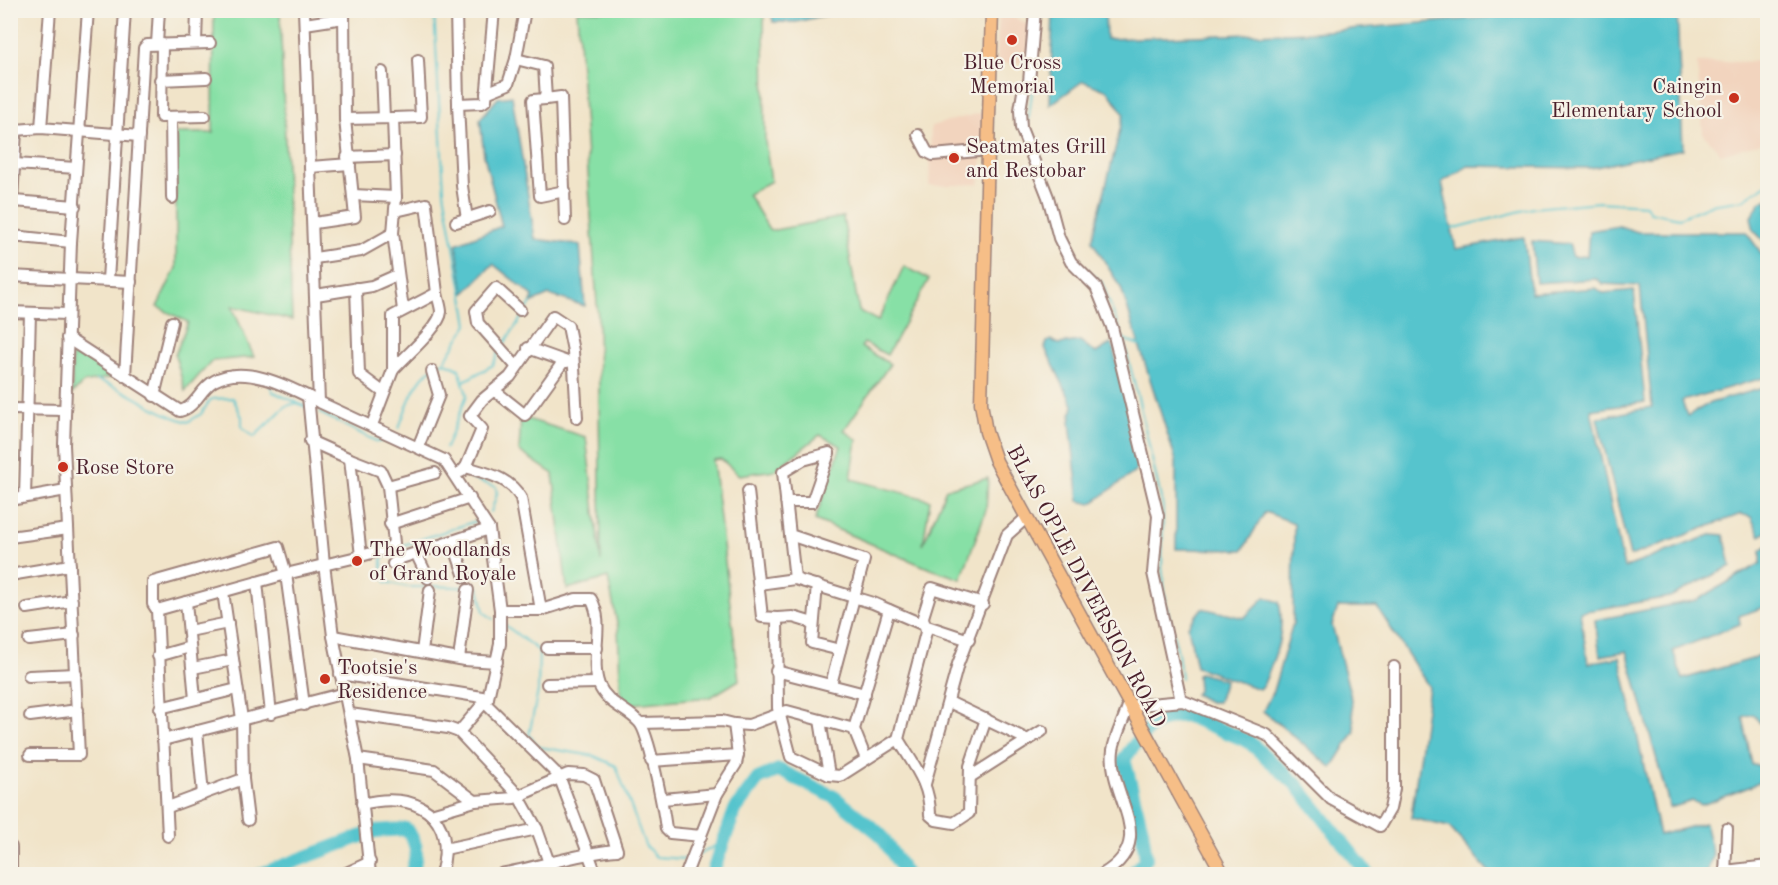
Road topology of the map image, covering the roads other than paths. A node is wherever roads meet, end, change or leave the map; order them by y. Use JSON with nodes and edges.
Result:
{"nodes":[{"id":1,"x":11,"y":10,"type":"edge"},
{"id":2,"x":50,"y":10,"type":"edge"},
{"id":3,"x":88,"y":10,"type":"edge"},
{"id":4,"x":126,"y":10,"type":"edge"},
{"id":5,"x":159,"y":10,"type":"edge"},
{"id":6,"x":197,"y":10,"type":"edge"},
{"id":7,"x":304,"y":10,"type":"edge"},
{"id":8,"x":456,"y":10,"type":"edge"},
{"id":9,"x":494,"y":10,"type":"edge"},
{"id":10,"x":525,"y":10,"type":"edge"},
{"id":11,"x":992,"y":10,"type":"edge"},
{"id":12,"x":1035,"y":10,"type":"edge"},
{"id":13,"x":344,"y":14,"type":"edge"},
{"id":14,"x":305,"y":24,"type":"junction"},
{"id":15,"x":10,"y":31,"type":"edge"},
{"id":16,"x":196,"y":43,"type":"junction"},
{"id":17,"x":210,"y":43,"type":"dead end"},
{"id":18,"x":159,"y":44,"type":"junction"},
{"id":19,"x":516,"y":59,"type":"junction"},
{"id":20,"x":418,"y":60,"type":"dead end"},
{"id":21,"x":382,"y":72,"type":"dead end"},
{"id":22,"x":206,"y":78,"type":"dead end"},
{"id":23,"x":160,"y":80,"type":"junction"},
{"id":24,"x":486,"y":93,"type":"junction"},
{"id":25,"x":546,"y":99,"type":"junction"},
{"id":26,"x":458,"y":104,"type":"junction"},
{"id":27,"x":205,"y":116,"type":"dead end"},
{"id":28,"x":171,"y":117,"type":"junction"},
{"id":29,"x":388,"y":118,"type":"junction"},
{"id":30,"x":345,"y":119,"type":"junction"},
{"id":31,"x":41,"y":128,"type":"junction"},
{"id":32,"x":13,"y":129,"type":"edge"},
{"id":33,"x":78,"y":131,"type":"junction"},
{"id":34,"x":116,"y":134,"type":"junction"},
{"id":35,"x":918,"y":135,"type":"dead end"},
{"id":36,"x":139,"y":136,"type":"junction"},
{"id":37,"x":989,"y":150,"type":"junction"},
{"id":38,"x":395,"y":155,"type":"junction"},
{"id":39,"x":349,"y":160,"type":"junction"},
{"id":40,"x":15,"y":164,"type":"junction"},
{"id":41,"x":310,"y":167,"type":"junction"},
{"id":42,"x":76,"y":168,"type":"junction"},
{"id":43,"x":566,"y":190,"type":"junction"},
{"id":44,"x":353,"y":195,"type":"junction"},
{"id":45,"x":396,"y":197,"type":"junction"},
{"id":46,"x":172,"y":198,"type":"dead end"},
{"id":47,"x":14,"y":201,"type":"junction"},
{"id":48,"x":75,"y":206,"type":"junction"},
{"id":49,"x":396,"y":211,"type":"junction"},
{"id":50,"x":490,"y":211,"type":"dead end"},
{"id":51,"x":564,"y":220,"type":"dead end"},
{"id":52,"x":314,"y":223,"type":"junction"},
{"id":53,"x":393,"y":233,"type":"junction"},
{"id":54,"x":11,"y":237,"type":"edge"},
{"id":55,"x":71,"y":242,"type":"junction"},
{"id":56,"x":315,"y":258,"type":"junction"},
{"id":57,"x":397,"y":275,"type":"junction"},
{"id":58,"x":10,"y":276,"type":"edge"},
{"id":59,"x":70,"y":278,"type":"junction"},
{"id":60,"x":108,"y":280,"type":"junction"},
{"id":61,"x":131,"y":282,"type":"junction"},
{"id":62,"x":356,"y":288,"type":"junction"},
{"id":63,"x":437,"y":294,"type":"junction"},
{"id":64,"x":316,"y":296,"type":"junction"},
{"id":65,"x":404,"y":310,"type":"junction"},
{"id":66,"x":520,"y":310,"type":"dead end"},
{"id":67,"x":10,"y":312,"type":"edge"},
{"id":68,"x":30,"y":313,"type":"junction"},
{"id":69,"x":68,"y":314,"type":"junction"},
{"id":70,"x":172,"y":322,"type":"dead end"},
{"id":71,"x":67,"y":338,"type":"junction"},
{"id":72,"x":528,"y":348,"type":"junction"},
{"id":73,"x":568,"y":363,"type":"junction"},
{"id":74,"x":516,"y":366,"type":"junction"},
{"id":75,"x":393,"y":370,"type":"junction"},
{"id":76,"x":432,"y":371,"type":"dead end"},
{"id":77,"x":125,"y":376,"type":"junction"},
{"id":78,"x":495,"y":391,"type":"junction"},
{"id":79,"x":383,"y":392,"type":"junction"},
{"id":80,"x":154,"y":396,"type":"junction"},
{"id":81,"x":308,"y":396,"type":"junction"},
{"id":82,"x":319,"y":402,"type":"junction"},
{"id":83,"x":10,"y":408,"type":"edge"},
{"id":84,"x":28,"y":409,"type":"junction"},
{"id":85,"x":65,"y":410,"type":"junction"},
{"id":86,"x":577,"y":418,"type":"dead end"},
{"id":87,"x":372,"y":425,"type":"junction"},
{"id":88,"x":310,"y":441,"type":"junction"},
{"id":89,"x":418,"y":447,"type":"junction"},
{"id":90,"x":350,"y":459,"type":"junction"},
{"id":91,"x":466,"y":467,"type":"junction"},
{"id":92,"x":435,"y":472,"type":"dead end"},
{"id":93,"x":457,"y":477,"type":"junction"},
{"id":94,"x":388,"y":486,"type":"junction"},
{"id":95,"x":66,"y":490,"type":"junction"},
{"id":96,"x":748,"y":491,"type":"dead end"},
{"id":97,"x":26,"y":497,"type":"junction"},
{"id":98,"x":470,"y":498,"type":"junction"},
{"id":99,"x":10,"y":501,"type":"edge"},
{"id":100,"x":786,"y":502,"type":"junction"},
{"id":101,"x":1026,"y":518,"type":"junction"},
{"id":102,"x":390,"y":525,"type":"junction"},
{"id":103,"x":68,"y":529,"type":"junction"},
{"id":104,"x":489,"y":529,"type":"junction"},
{"id":105,"x":790,"y":535,"type":"junction"},
{"id":106,"x":10,"y":537,"type":"edge"},
{"id":107,"x":453,"y":542,"type":"junction"},
{"id":108,"x":416,"y":554,"type":"junction"},
{"id":109,"x":361,"y":556,"type":"junction"},
{"id":110,"x":324,"y":564,"type":"junction"},
{"id":111,"x":393,"y":564,"type":"dead end"},
{"id":112,"x":70,"y":565,"type":"junction"},
{"id":113,"x":286,"y":574,"type":"junction"},
{"id":114,"x":10,"y":575,"type":"edge"},
{"id":115,"x":465,"y":577,"type":"dead end"},
{"id":116,"x":428,"y":578,"type":"dead end"},
{"id":117,"x":795,"y":579,"type":"junction"},
{"id":118,"x":257,"y":582,"type":"junction"},
{"id":119,"x":759,"y":584,"type":"junction"},
{"id":120,"x":817,"y":585,"type":"junction"},
{"id":121,"x":430,"y":590,"type":"dead end"},
{"id":122,"x":468,"y":590,"type":"dead end"},
{"id":123,"x":223,"y":592,"type":"junction"},
{"id":124,"x":854,"y":598,"type":"junction"},
{"id":125,"x":72,"y":600,"type":"junction"},
{"id":126,"x":186,"y":602,"type":"junction"},
{"id":127,"x":983,"y":604,"type":"junction"},
{"id":128,"x":27,"y":608,"type":"dead end"},
{"id":129,"x":157,"y":610,"type":"junction"},
{"id":130,"x":500,"y":610,"type":"junction"},
{"id":131,"x":541,"y":610,"type":"junction"},
{"id":132,"x":889,"y":610,"type":"junction"},
{"id":133,"x":777,"y":618,"type":"junction"},
{"id":134,"x":228,"y":623,"type":"junction"},
{"id":135,"x":813,"y":623,"type":"junction"},
{"id":136,"x":924,"y":625,"type":"junction"},
{"id":137,"x":189,"y":631,"type":"junction"},
{"id":138,"x":74,"y":635,"type":"junction"},
{"id":139,"x":333,"y":636,"type":"junction"},
{"id":140,"x":29,"y":640,"type":"dead end"},
{"id":141,"x":969,"y":640,"type":"junction"},
{"id":142,"x":190,"y":647,"type":"junction"},
{"id":143,"x":546,"y":648,"type":"dead end"},
{"id":144,"x":597,"y":648,"type":"junction"},
{"id":145,"x":840,"y":650,"type":"junction"},
{"id":146,"x":422,"y":652,"type":"junction"},
{"id":147,"x":158,"y":656,"type":"junction"},
{"id":148,"x":459,"y":659,"type":"junction"},
{"id":149,"x":233,"y":660,"type":"junction"},
{"id":150,"x":497,"y":662,"type":"junction"},
{"id":151,"x":193,"y":668,"type":"junction"},
{"id":152,"x":1394,"y":668,"type":"dead end"},
{"id":153,"x":776,"y":670,"type":"junction"},
{"id":154,"x":76,"y":674,"type":"junction"},
{"id":155,"x":340,"y":674,"type":"junction"},
{"id":156,"x":28,"y":676,"type":"dead end"},
{"id":157,"x":598,"y":683,"type":"junction"},
{"id":158,"x":547,"y":684,"type":"dead end"},
{"id":159,"x":831,"y":684,"type":"junction"},
{"id":160,"x":237,"y":689,"type":"junction"},
{"id":161,"x":345,"y":693,"type":"junction"},
{"id":162,"x":865,"y":694,"type":"junction"},
{"id":163,"x":195,"y":699,"type":"junction"},
{"id":164,"x":486,"y":700,"type":"junction"},
{"id":165,"x":949,"y":702,"type":"junction"},
{"id":166,"x":1186,"y":702,"type":"junction"},
{"id":167,"x":304,"y":705,"type":"junction"},
{"id":168,"x":160,"y":708,"type":"junction"},
{"id":169,"x":1130,"y":708,"type":"junction"},
{"id":170,"x":78,"y":710,"type":"junction"},
{"id":171,"x":780,"y":712,"type":"junction"},
{"id":172,"x":271,"y":714,"type":"junction"},
{"id":173,"x":350,"y":714,"type":"junction"},
{"id":174,"x":30,"y":716,"type":"dead end"},
{"id":175,"x":242,"y":719,"type":"junction"},
{"id":176,"x":986,"y":719,"type":"junction"},
{"id":177,"x":820,"y":720,"type":"junction"},
{"id":178,"x":641,"y":723,"type":"junction"},
{"id":179,"x":734,"y":724,"type":"junction"},
{"id":180,"x":854,"y":729,"type":"junction"},
{"id":181,"x":1042,"y":730,"type":"dead end"},
{"id":182,"x":197,"y":731,"type":"junction"},
{"id":183,"x":459,"y":732,"type":"junction"},
{"id":184,"x":898,"y":739,"type":"junction"},
{"id":185,"x":163,"y":740,"type":"junction"},
{"id":186,"x":1028,"y":740,"type":"junction"},
{"id":187,"x":30,"y":755,"type":"dead end"},
{"id":188,"x":738,"y":755,"type":"junction"},
{"id":189,"x":358,"y":759,"type":"junction"},
{"id":190,"x":867,"y":759,"type":"junction"},
{"id":191,"x":651,"y":761,"type":"junction"},
{"id":192,"x":829,"y":775,"type":"junction"},
{"id":193,"x":560,"y":776,"type":"junction"},
{"id":194,"x":970,"y":777,"type":"junction"},
{"id":195,"x":243,"y":779,"type":"junction"},
{"id":196,"x":925,"y":784,"type":"junction"},
{"id":197,"x":202,"y":794,"type":"junction"},
{"id":198,"x":717,"y":794,"type":"junction"},
{"id":199,"x":518,"y":795,"type":"junction"},
{"id":200,"x":663,"y":799,"type":"junction"},
{"id":201,"x":475,"y":801,"type":"junction"},
{"id":202,"x":362,"y":804,"type":"junction"},
{"id":203,"x":168,"y":807,"type":"junction"},
{"id":204,"x":431,"y":814,"type":"junction"},
{"id":205,"x":249,"y":820,"type":"dead end"},
{"id":206,"x":537,"y":829,"type":"junction"},
{"id":207,"x":1727,"y":829,"type":"dead end"},
{"id":208,"x":168,"y":836,"type":"dead end"},
{"id":209,"x":701,"y":836,"type":"junction"},
{"id":210,"x":11,"y":846,"type":"edge"},
{"id":211,"x":446,"y":849,"type":"junction"},
{"id":212,"x":587,"y":852,"type":"junction"},
{"id":213,"x":370,"y":862,"type":"junction"},
{"id":214,"x":1767,"y":866,"type":"edge"},
{"id":215,"x":551,"y":870,"type":"edge"},
{"id":216,"x":1725,"y":873,"type":"edge"},
{"id":217,"x":11,"y":874,"type":"edge"},
{"id":218,"x":344,"y":874,"type":"edge"},
{"id":219,"x":370,"y":874,"type":"edge"},
{"id":220,"x":441,"y":874,"type":"edge"},
{"id":221,"x":501,"y":874,"type":"edge"},
{"id":222,"x":596,"y":874,"type":"edge"},
{"id":223,"x":686,"y":874,"type":"edge"},
{"id":224,"x":1103,"y":874,"type":"edge"},
{"id":225,"x":1223,"y":874,"type":"edge"}],
"edges":[{"from":1,"to":15,"type":"street"},
{"from":2,"to":31,"type":"street"},
{"from":3,"to":33,"type":"street"},
{"from":4,"to":34,"type":"street"},
{"from":5,"to":18,"type":"street"},
{"from":6,"to":16,"type":"street"},
{"from":7,"to":14,"type":"street"},
{"from":8,"to":26,"type":"street"},
{"from":9,"to":24,"type":"street"},
{"from":10,"to":19,"type":"street"},
{"from":11,"to":37,"type":"main road","name":"BLAS OPLE DIVERSION ROAD"},
{"from":12,"to":166,"type":"street"},
{"from":13,"to":14,"type":"street"},
{"from":13,"to":30,"type":"street"},
{"from":14,"to":41,"type":"street"},
{"from":16,"to":17,"type":"street"},
{"from":16,"to":18,"type":"street"},
{"from":18,"to":23,"type":"street"},
{"from":18,"to":36,"type":"street"},
{"from":19,"to":24,"type":"street"},
{"from":19,"to":25,"type":"street"},
{"from":20,"to":29,"type":"street"},
{"from":21,"to":29,"type":"street"},
{"from":22,"to":23,"type":"street"},
{"from":23,"to":28,"type":"street"},
{"from":24,"to":26,"type":"street"},
{"from":25,"to":43,"type":"street"},
{"from":25,"to":43,"type":"street"},
{"from":26,"to":50,"type":"street"},
{"from":27,"to":28,"type":"street"},
{"from":28,"to":46,"type":"street"},
{"from":29,"to":30,"type":"street"},
{"from":29,"to":38,"type":"street"},
{"from":30,"to":39,"type":"street"},
{"from":31,"to":32,"type":"street"},
{"from":31,"to":33,"type":"street"},
{"from":32,"to":40,"type":"street"},
{"from":33,"to":34,"type":"street"},
{"from":33,"to":42,"type":"street"},
{"from":34,"to":36,"type":"street"},
{"from":34,"to":60,"type":"street"},
{"from":35,"to":37,"type":"street"},
{"from":36,"to":61,"type":"street"},
{"from":37,"to":101,"type":"main road","name":"BLAS OPLE DIVERSION ROAD"},
{"from":38,"to":39,"type":"street"},
{"from":38,"to":45,"type":"street"},
{"from":39,"to":41,"type":"street"},
{"from":39,"to":44,"type":"street"},
{"from":40,"to":42,"type":"street"},
{"from":40,"to":47,"type":"street"},
{"from":41,"to":52,"type":"street"},
{"from":42,"to":48,"type":"street"},
{"from":43,"to":51,"type":"street"},
{"from":44,"to":45,"type":"street"},
{"from":44,"to":52,"type":"street"},
{"from":45,"to":49,"type":"street"},
{"from":47,"to":48,"type":"street"},
{"from":47,"to":54,"type":"street"},
{"from":48,"to":55,"type":"street"},
{"from":49,"to":53,"type":"street"},
{"from":49,"to":63,"type":"street"},
{"from":52,"to":56,"type":"street"},
{"from":53,"to":56,"type":"street"},
{"from":53,"to":57,"type":"street"},
{"from":54,"to":55,"type":"street"},
{"from":55,"to":59,"type":"street"},
{"from":56,"to":64,"type":"street"},
{"from":57,"to":62,"type":"street"},
{"from":57,"to":65,"type":"street"},
{"from":58,"to":59,"type":"street"},
{"from":59,"to":60,"type":"street"},
{"from":59,"to":69,"type":"street"},
{"from":60,"to":61,"type":"street"},
{"from":61,"to":77,"type":"street"},
{"from":62,"to":64,"type":"street"},
{"from":62,"to":79,"type":"street"},
{"from":63,"to":65,"type":"street"},
{"from":63,"to":75,"type":"street"},
{"from":64,"to":82,"type":"street"},
{"from":65,"to":75,"type":"street"},
{"from":66,"to":74,"type":"street"},
{"from":67,"to":68,"type":"street"},
{"from":68,"to":69,"type":"street"},
{"from":68,"to":84,"type":"street"},
{"from":69,"to":71,"type":"street"},
{"from":70,"to":80,"type":"street"},
{"from":71,"to":77,"type":"street"},
{"from":71,"to":85,"type":"street"},
{"from":72,"to":73,"type":"street"},
{"from":72,"to":73,"type":"street"},
{"from":72,"to":74,"type":"street"},
{"from":73,"to":78,"type":"street"},
{"from":73,"to":86,"type":"street"},
{"from":74,"to":78,"type":"street"},
{"from":75,"to":79,"type":"street"},
{"from":76,"to":89,"type":"street"},
{"from":77,"to":80,"type":"street"},
{"from":78,"to":91,"type":"street"},
{"from":79,"to":87,"type":"street"},
{"from":80,"to":81,"type":"street"},
{"from":81,"to":82,"type":"street"},
{"from":81,"to":88,"type":"street"},
{"from":82,"to":87,"type":"street"},
{"from":83,"to":84,"type":"street"},
{"from":84,"to":85,"type":"street"},
{"from":84,"to":97,"type":"street"},
{"from":85,"to":95,"type":"street"},
{"from":87,"to":89,"type":"street"},
{"from":88,"to":90,"type":"street"},
{"from":88,"to":110,"type":"street"},
{"from":89,"to":93,"type":"street"},
{"from":90,"to":94,"type":"street"},
{"from":90,"to":109,"type":"street"},
{"from":91,"to":93,"type":"street"},
{"from":91,"to":131,"type":"street"},
{"from":92,"to":94,"type":"street"},
{"from":93,"to":98,"type":"street"},
{"from":94,"to":102,"type":"street"},
{"from":95,"to":97,"type":"street"},
{"from":95,"to":103,"type":"street"},
{"from":96,"to":119,"type":"street"},
{"from":97,"to":99,"type":"street"},
{"from":98,"to":102,"type":"street"},
{"from":98,"to":104,"type":"street"},
{"from":100,"to":100,"type":"street"},
{"from":100,"to":105,"type":"street"},
{"from":101,"to":127,"type":"street"},
{"from":101,"to":169,"type":"main road","name":"BLAS OPLE DIVERSION ROAD"},
{"from":102,"to":109,"type":"street"},
{"from":103,"to":106,"type":"street"},
{"from":103,"to":112,"type":"street"},
{"from":104,"to":107,"type":"street"},
{"from":104,"to":130,"type":"street"},
{"from":105,"to":117,"type":"street"},
{"from":105,"to":124,"type":"street"},
{"from":107,"to":108,"type":"street"},
{"from":107,"to":115,"type":"street"},
{"from":108,"to":111,"type":"street"},
{"from":108,"to":116,"type":"street"},
{"from":109,"to":110,"type":"street"},
{"from":110,"to":113,"type":"street"},
{"from":110,"to":139,"type":"street"},
{"from":112,"to":114,"type":"street"},
{"from":112,"to":125,"type":"street"},
{"from":113,"to":118,"type":"street"},
{"from":113,"to":129,"type":"street"},
{"from":113,"to":167,"type":"street"},
{"from":117,"to":119,"type":"street"},
{"from":117,"to":120,"type":"street"},
{"from":118,"to":123,"type":"street"},
{"from":118,"to":172,"type":"street"},
{"from":119,"to":133,"type":"street"},
{"from":120,"to":124,"type":"street"},
{"from":120,"to":135,"type":"street"},
{"from":121,"to":146,"type":"street"},
{"from":122,"to":148,"type":"street"},
{"from":123,"to":126,"type":"street"},
{"from":123,"to":134,"type":"street"},
{"from":124,"to":132,"type":"street"},
{"from":124,"to":145,"type":"street"},
{"from":125,"to":128,"type":"street"},
{"from":125,"to":138,"type":"street"},
{"from":126,"to":129,"type":"street"},
{"from":126,"to":137,"type":"street"},
{"from":127,"to":136,"type":"street"},
{"from":127,"to":141,"type":"street"},
{"from":129,"to":147,"type":"street"},
{"from":130,"to":131,"type":"street"},
{"from":130,"to":150,"type":"street"},
{"from":131,"to":144,"type":"street"},
{"from":132,"to":136,"type":"street"},
{"from":132,"to":162,"type":"street"},
{"from":133,"to":135,"type":"street"},
{"from":133,"to":153,"type":"street"},
{"from":134,"to":137,"type":"street"},
{"from":134,"to":149,"type":"street"},
{"from":135,"to":145,"type":"street"},
{"from":136,"to":141,"type":"street"},
{"from":136,"to":184,"type":"street"},
{"from":137,"to":142,"type":"street"},
{"from":138,"to":140,"type":"street"},
{"from":138,"to":154,"type":"street"},
{"from":139,"to":146,"type":"street"},
{"from":139,"to":155,"type":"street"},
{"from":141,"to":165,"type":"street"},
{"from":142,"to":147,"type":"street"},
{"from":142,"to":151,"type":"street"},
{"from":143,"to":144,"type":"street"},
{"from":144,"to":157,"type":"street"},
{"from":145,"to":159,"type":"street"},
{"from":146,"to":148,"type":"street"},
{"from":147,"to":168,"type":"street"},
{"from":148,"to":150,"type":"street"},
{"from":149,"to":151,"type":"street"},
{"from":149,"to":160,"type":"street"},
{"from":150,"to":164,"type":"street"},
{"from":151,"to":163,"type":"street"},
{"from":152,"to":166,"type":"street"},
{"from":153,"to":159,"type":"street"},
{"from":153,"to":171,"type":"street"},
{"from":154,"to":156,"type":"street"},
{"from":154,"to":170,"type":"street"},
{"from":155,"to":161,"type":"street"},
{"from":155,"to":164,"type":"street"},
{"from":157,"to":158,"type":"street"},
{"from":157,"to":178,"type":"street"},
{"from":159,"to":162,"type":"street"},
{"from":160,"to":163,"type":"street"},
{"from":160,"to":175,"type":"street"},
{"from":161,"to":167,"type":"street"},
{"from":161,"to":173,"type":"street"},
{"from":162,"to":180,"type":"street"},
{"from":163,"to":168,"type":"street"},
{"from":164,"to":183,"type":"street"},
{"from":164,"to":193,"type":"street"},
{"from":165,"to":176,"type":"street"},
{"from":165,"to":196,"type":"street"},
{"from":166,"to":169,"type":"street"},
{"from":167,"to":172,"type":"street"},
{"from":168,"to":185,"type":"street"},
{"from":169,"to":224,"type":"street"},
{"from":169,"to":225,"type":"main road","name":"BLAS OPLE DIVERSION ROAD"},
{"from":170,"to":174,"type":"street"},
{"from":170,"to":187,"type":"street"},
{"from":171,"to":177,"type":"street"},
{"from":171,"to":179,"type":"street"},
{"from":171,"to":192,"type":"street"},
{"from":172,"to":175,"type":"street"},
{"from":173,"to":183,"type":"street"},
{"from":173,"to":189,"type":"street"},
{"from":175,"to":182,"type":"street"},
{"from":175,"to":195,"type":"street"},
{"from":176,"to":186,"type":"street"},
{"from":176,"to":194,"type":"street"},
{"from":177,"to":180,"type":"street"},
{"from":177,"to":192,"type":"street"},
{"from":178,"to":179,"type":"street"},
{"from":178,"to":191,"type":"street"},
{"from":179,"to":188,"type":"street"},
{"from":180,"to":190,"type":"street"},
{"from":181,"to":186,"type":"street"},
{"from":182,"to":185,"type":"street"},
{"from":182,"to":197,"type":"street"},
{"from":183,"to":199,"type":"street"},
{"from":184,"to":190,"type":"street"},
{"from":184,"to":196,"type":"street"},
{"from":185,"to":203,"type":"street"},
{"from":186,"to":194,"type":"street"},
{"from":188,"to":191,"type":"street"},
{"from":188,"to":198,"type":"street"},
{"from":189,"to":201,"type":"street"},
{"from":189,"to":202,"type":"street"},
{"from":190,"to":192,"type":"street"},
{"from":191,"to":200,"type":"street"},
{"from":193,"to":199,"type":"street"},
{"from":193,"to":212,"type":"street"},
{"from":193,"to":212,"type":"street"},
{"from":194,"to":196,"type":"street"},
{"from":195,"to":197,"type":"street"},
{"from":195,"to":205,"type":"street"},
{"from":197,"to":203,"type":"street"},
{"from":198,"to":200,"type":"street"},
{"from":198,"to":209,"type":"street"},
{"from":199,"to":201,"type":"street"},
{"from":199,"to":206,"type":"street"},
{"from":200,"to":209,"type":"street"},
{"from":201,"to":204,"type":"street"},
{"from":202,"to":204,"type":"street"},
{"from":202,"to":213,"type":"street"},
{"from":203,"to":208,"type":"street"},
{"from":204,"to":211,"type":"street"},
{"from":206,"to":211,"type":"street"},
{"from":206,"to":215,"type":"street"},
{"from":207,"to":216,"type":"street"},
{"from":209,"to":223,"type":"street"},
{"from":210,"to":217,"type":"street"},
{"from":211,"to":220,"type":"street"},
{"from":212,"to":215,"type":"street"},
{"from":212,"to":222,"type":"street"},
{"from":213,"to":218,"type":"street"},
{"from":213,"to":219,"type":"street"},
{"from":214,"to":216,"type":"street"},
{"from":215,"to":221,"type":"street"}]}
